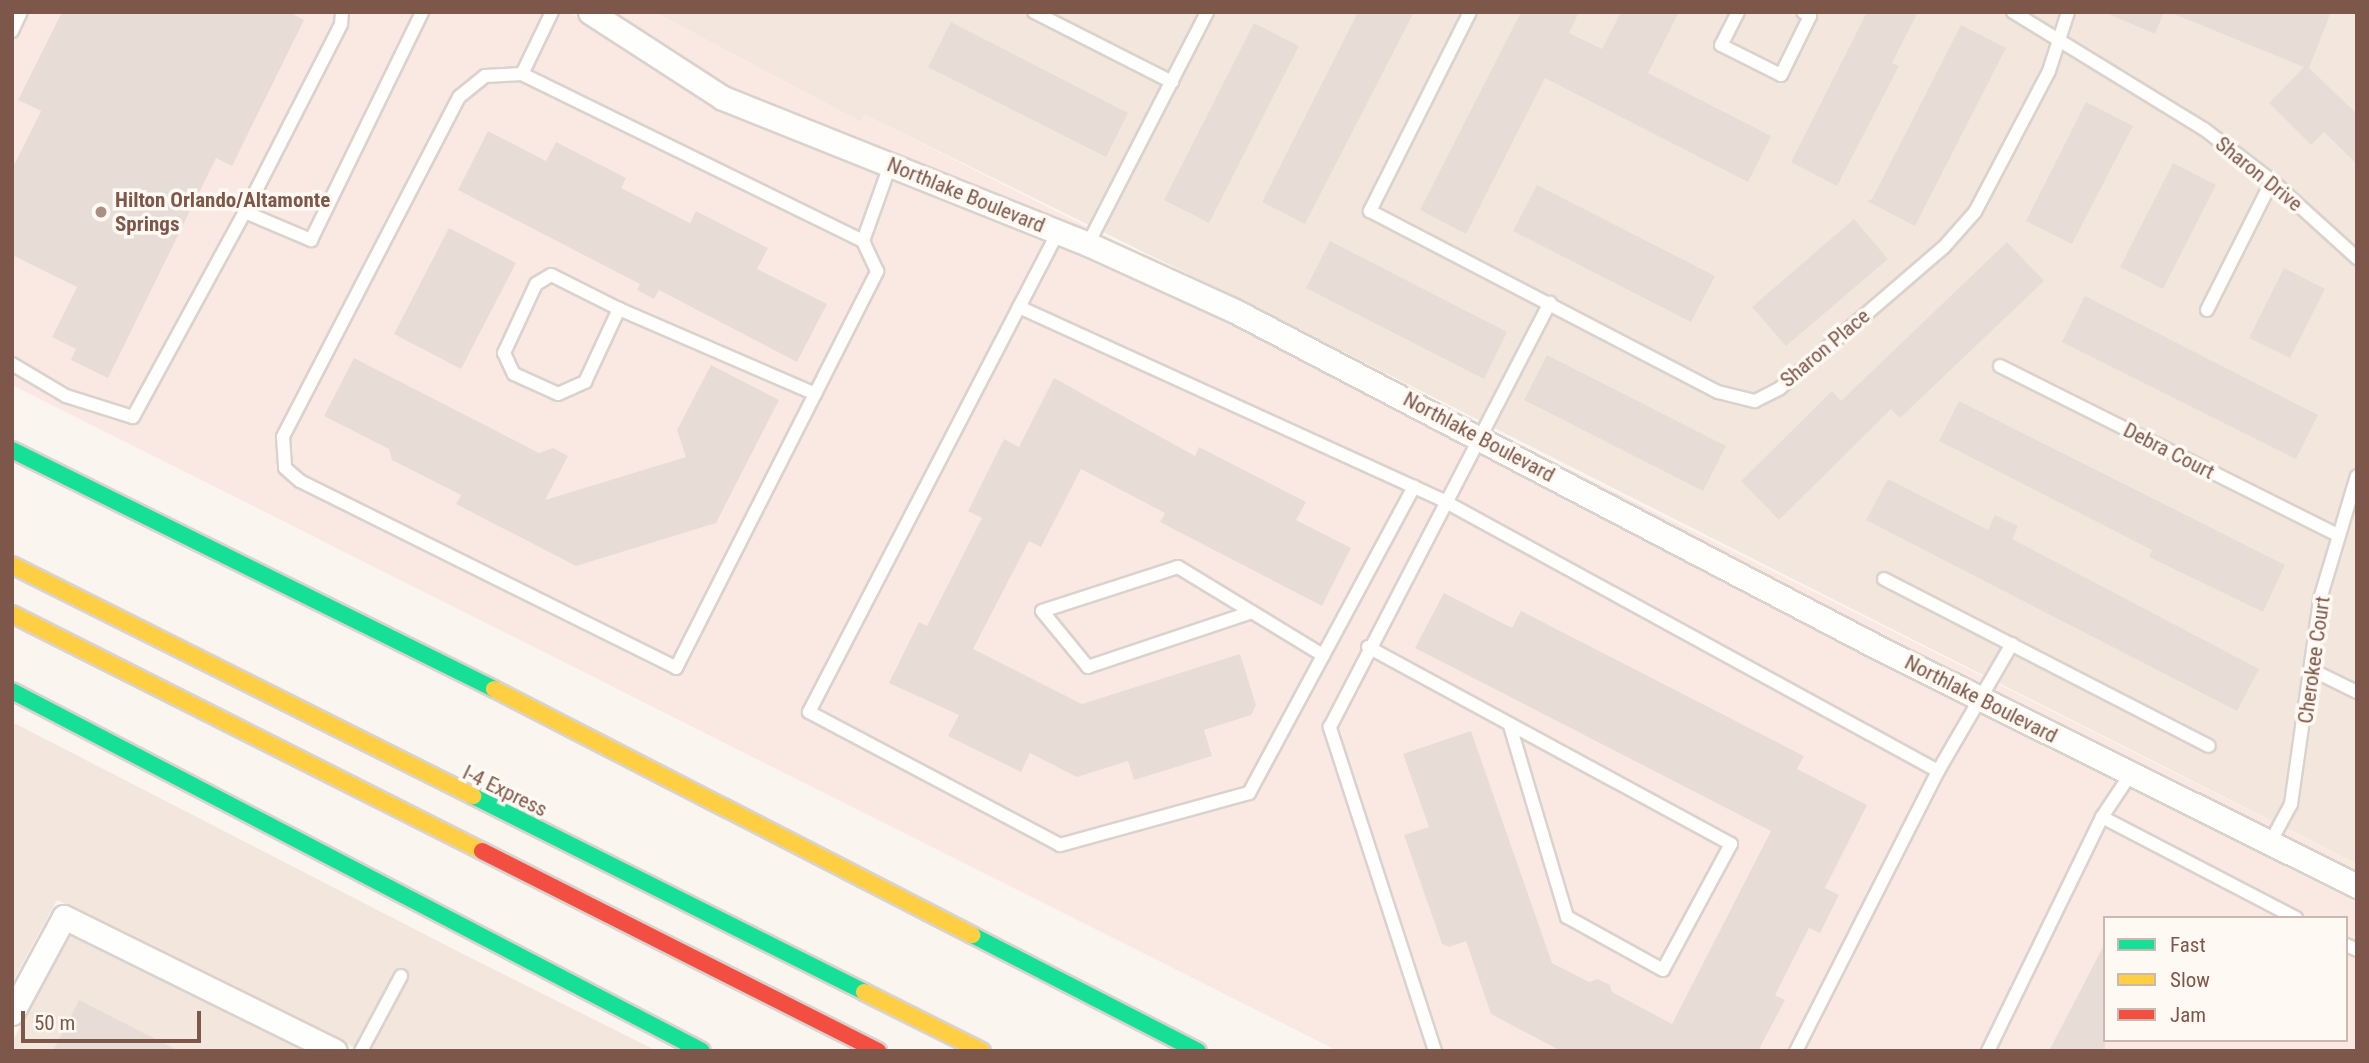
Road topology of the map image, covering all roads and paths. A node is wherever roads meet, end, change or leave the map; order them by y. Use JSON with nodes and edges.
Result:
{"nodes":[{"id":1,"x":22,"y":12,"type":"edge"},
{"id":2,"x":342,"y":12,"type":"edge"},
{"id":3,"x":422,"y":12,"type":"edge"},
{"id":4,"x":552,"y":12,"type":"edge"},
{"id":5,"x":590,"y":12,"type":"edge"},
{"id":6,"x":1034,"y":12,"type":"edge"},
{"id":7,"x":1207,"y":12,"type":"edge"},
{"id":8,"x":1471,"y":12,"type":"edge"},
{"id":9,"x":1738,"y":12,"type":"edge"},
{"id":10,"x":1802,"y":12,"type":"edge"},
{"id":11,"x":2013,"y":12,"type":"edge"},
{"id":12,"x":2068,"y":12,"type":"edge"},
{"id":13,"x":12,"y":31,"type":"edge"},
{"id":14,"x":2056,"y":41,"type":"junction"},
{"id":15,"x":522,"y":74,"type":"junction"},
{"id":16,"x":1172,"y":82,"type":"junction"},
{"id":17,"x":890,"y":165,"type":"junction"},
{"id":18,"x":2272,"y":181,"type":"junction"},
{"id":19,"x":246,"y":212,"type":"junction"},
{"id":20,"x":1058,"y":232,"type":"junction"},
{"id":21,"x":863,"y":241,"type":"junction"},
{"id":22,"x":1088,"y":244,"type":"junction"},
{"id":23,"x":2357,"y":258,"type":"edge"},
{"id":24,"x":1550,"y":303,"type":"junction"},
{"id":25,"x":1019,"y":307,"type":"junction"},
{"id":26,"x":619,"y":309,"type":"junction"},
{"id":27,"x":2207,"y":310,"type":"dead end"},
{"id":28,"x":12,"y":364,"type":"edge"},
{"id":29,"x":2000,"y":366,"type":"dead end"},
{"id":30,"x":815,"y":394,"type":"junction"},
{"id":31,"x":1481,"y":437,"type":"junction"},
{"id":32,"x":12,"y":450,"type":"edge"},
{"id":33,"x":2357,"y":476,"type":"edge"},
{"id":34,"x":1413,"y":487,"type":"junction"},
{"id":35,"x":1444,"y":501,"type":"junction"},
{"id":36,"x":2338,"y":535,"type":"junction"},
{"id":37,"x":12,"y":565,"type":"edge"},
{"id":38,"x":1884,"y":579,"type":"dead end"},
{"id":39,"x":1252,"y":612,"type":"junction"},
{"id":40,"x":12,"y":614,"type":"edge"},
{"id":41,"x":2012,"y":645,"type":"junction"},
{"id":42,"x":1368,"y":648,"type":"junction"},
{"id":43,"x":1324,"y":655,"type":"junction"},
{"id":44,"x":2312,"y":670,"type":"junction"},
{"id":45,"x":12,"y":691,"type":"edge"},
{"id":46,"x":2357,"y":692,"type":"edge"},
{"id":47,"x":1982,"y":700,"type":"junction"},
{"id":48,"x":1510,"y":726,"type":"junction"},
{"id":49,"x":2209,"y":746,"type":"dead end"},
{"id":50,"x":1938,"y":771,"type":"junction"},
{"id":51,"x":2130,"y":775,"type":"junction"},
{"id":52,"x":2102,"y":817,"type":"junction"},
{"id":53,"x":2270,"y":843,"type":"junction"},
{"id":54,"x":2357,"y":886,"type":"edge"},
{"id":55,"x":2292,"y":916,"type":"edge"},
{"id":56,"x":401,"y":976,"type":"dead end"},
{"id":57,"x":12,"y":1013,"type":"edge"},
{"id":58,"x":335,"y":1051,"type":"edge"},
{"id":59,"x":361,"y":1051,"type":"edge"},
{"id":60,"x":702,"y":1051,"type":"edge"},
{"id":61,"x":878,"y":1051,"type":"edge"},
{"id":62,"x":982,"y":1051,"type":"edge"},
{"id":63,"x":1198,"y":1051,"type":"edge"},
{"id":64,"x":1435,"y":1051,"type":"edge"},
{"id":65,"x":1796,"y":1051,"type":"edge"},
{"id":66,"x":1988,"y":1051,"type":"edge"}],
"edges":[{"from":1,"to":13,"type":"lane"},
{"from":2,"to":19,"type":"lane"},
{"from":3,"to":19,"type":"lane"},
{"from":4,"to":15,"type":"lane"},
{"from":5,"to":17,"type":"street","name":"Northlake Boulevard"},
{"from":6,"to":16,"type":"lane"},
{"from":7,"to":16,"type":"lane"},
{"from":8,"to":24,"type":"lane","name":"Sharon Place"},
{"from":9,"to":10,"type":"lane"},
{"from":11,"to":14,"type":"lane"},
{"from":12,"to":14,"type":"lane"},
{"from":14,"to":18,"type":"lane","name":"Sharon Drive"},
{"from":14,"to":24,"type":"lane","name":"Sharon Place"},
{"from":15,"to":21,"type":"lane"},
{"from":15,"to":30,"type":"lane"},
{"from":16,"to":22,"type":"lane"},
{"from":17,"to":20,"type":"street","name":"Northlake Boulevard"},
{"from":17,"to":21,"type":"lane"},
{"from":18,"to":23,"type":"lane","name":"Sharon Drive"},
{"from":18,"to":27,"type":"lane"},
{"from":19,"to":28,"type":"lane"},
{"from":20,"to":22,"type":"street","name":"Northlake Boulevard"},
{"from":20,"to":25,"type":"lane"},
{"from":21,"to":30,"type":"lane"},
{"from":22,"to":31,"type":"street","name":"Northlake Boulevard"},
{"from":24,"to":31,"type":"lane"},
{"from":25,"to":34,"type":"lane"},
{"from":25,"to":43,"type":"lane"},
{"from":26,"to":26,"type":"lane"},
{"from":26,"to":30,"type":"lane"},
{"from":29,"to":36,"type":"lane","name":"Debra Court"},
{"from":31,"to":35,"type":"lane"},
{"from":31,"to":47,"type":"street","name":"Northlake Boulevard"},
{"from":32,"to":63,"type":"highway"},
{"from":33,"to":36,"type":"lane","name":"Cherokee Court"},
{"from":34,"to":35,"type":"lane"},
{"from":34,"to":43,"type":"lane"},
{"from":35,"to":42,"type":"lane"},
{"from":35,"to":50,"type":"lane"},
{"from":36,"to":44,"type":"lane","name":"Cherokee Court"},
{"from":37,"to":62,"type":"highway","name":"I-4 Express"},
{"from":38,"to":41,"type":"lane"},
{"from":39,"to":39,"type":"lane"},
{"from":39,"to":43,"type":"lane"},
{"from":40,"to":61,"type":"highway"},
{"from":41,"to":47,"type":"lane"},
{"from":41,"to":49,"type":"lane"},
{"from":42,"to":48,"type":"lane"},
{"from":42,"to":64,"type":"lane"},
{"from":44,"to":46,"type":"lane"},
{"from":44,"to":53,"type":"lane","name":"Cherokee Court"},
{"from":45,"to":60,"type":"highway"},
{"from":47,"to":50,"type":"lane"},
{"from":47,"to":51,"type":"street","name":"Northlake Boulevard"},
{"from":48,"to":48,"type":"lane"},
{"from":50,"to":65,"type":"lane"},
{"from":51,"to":52,"type":"lane"},
{"from":51,"to":53,"type":"street","name":"Northlake Boulevard"},
{"from":52,"to":55,"type":"lane"},
{"from":52,"to":66,"type":"lane"},
{"from":53,"to":54,"type":"street","name":"Northlake Boulevard"},
{"from":56,"to":59,"type":"lane"},
{"from":57,"to":58,"type":"street"}]}
